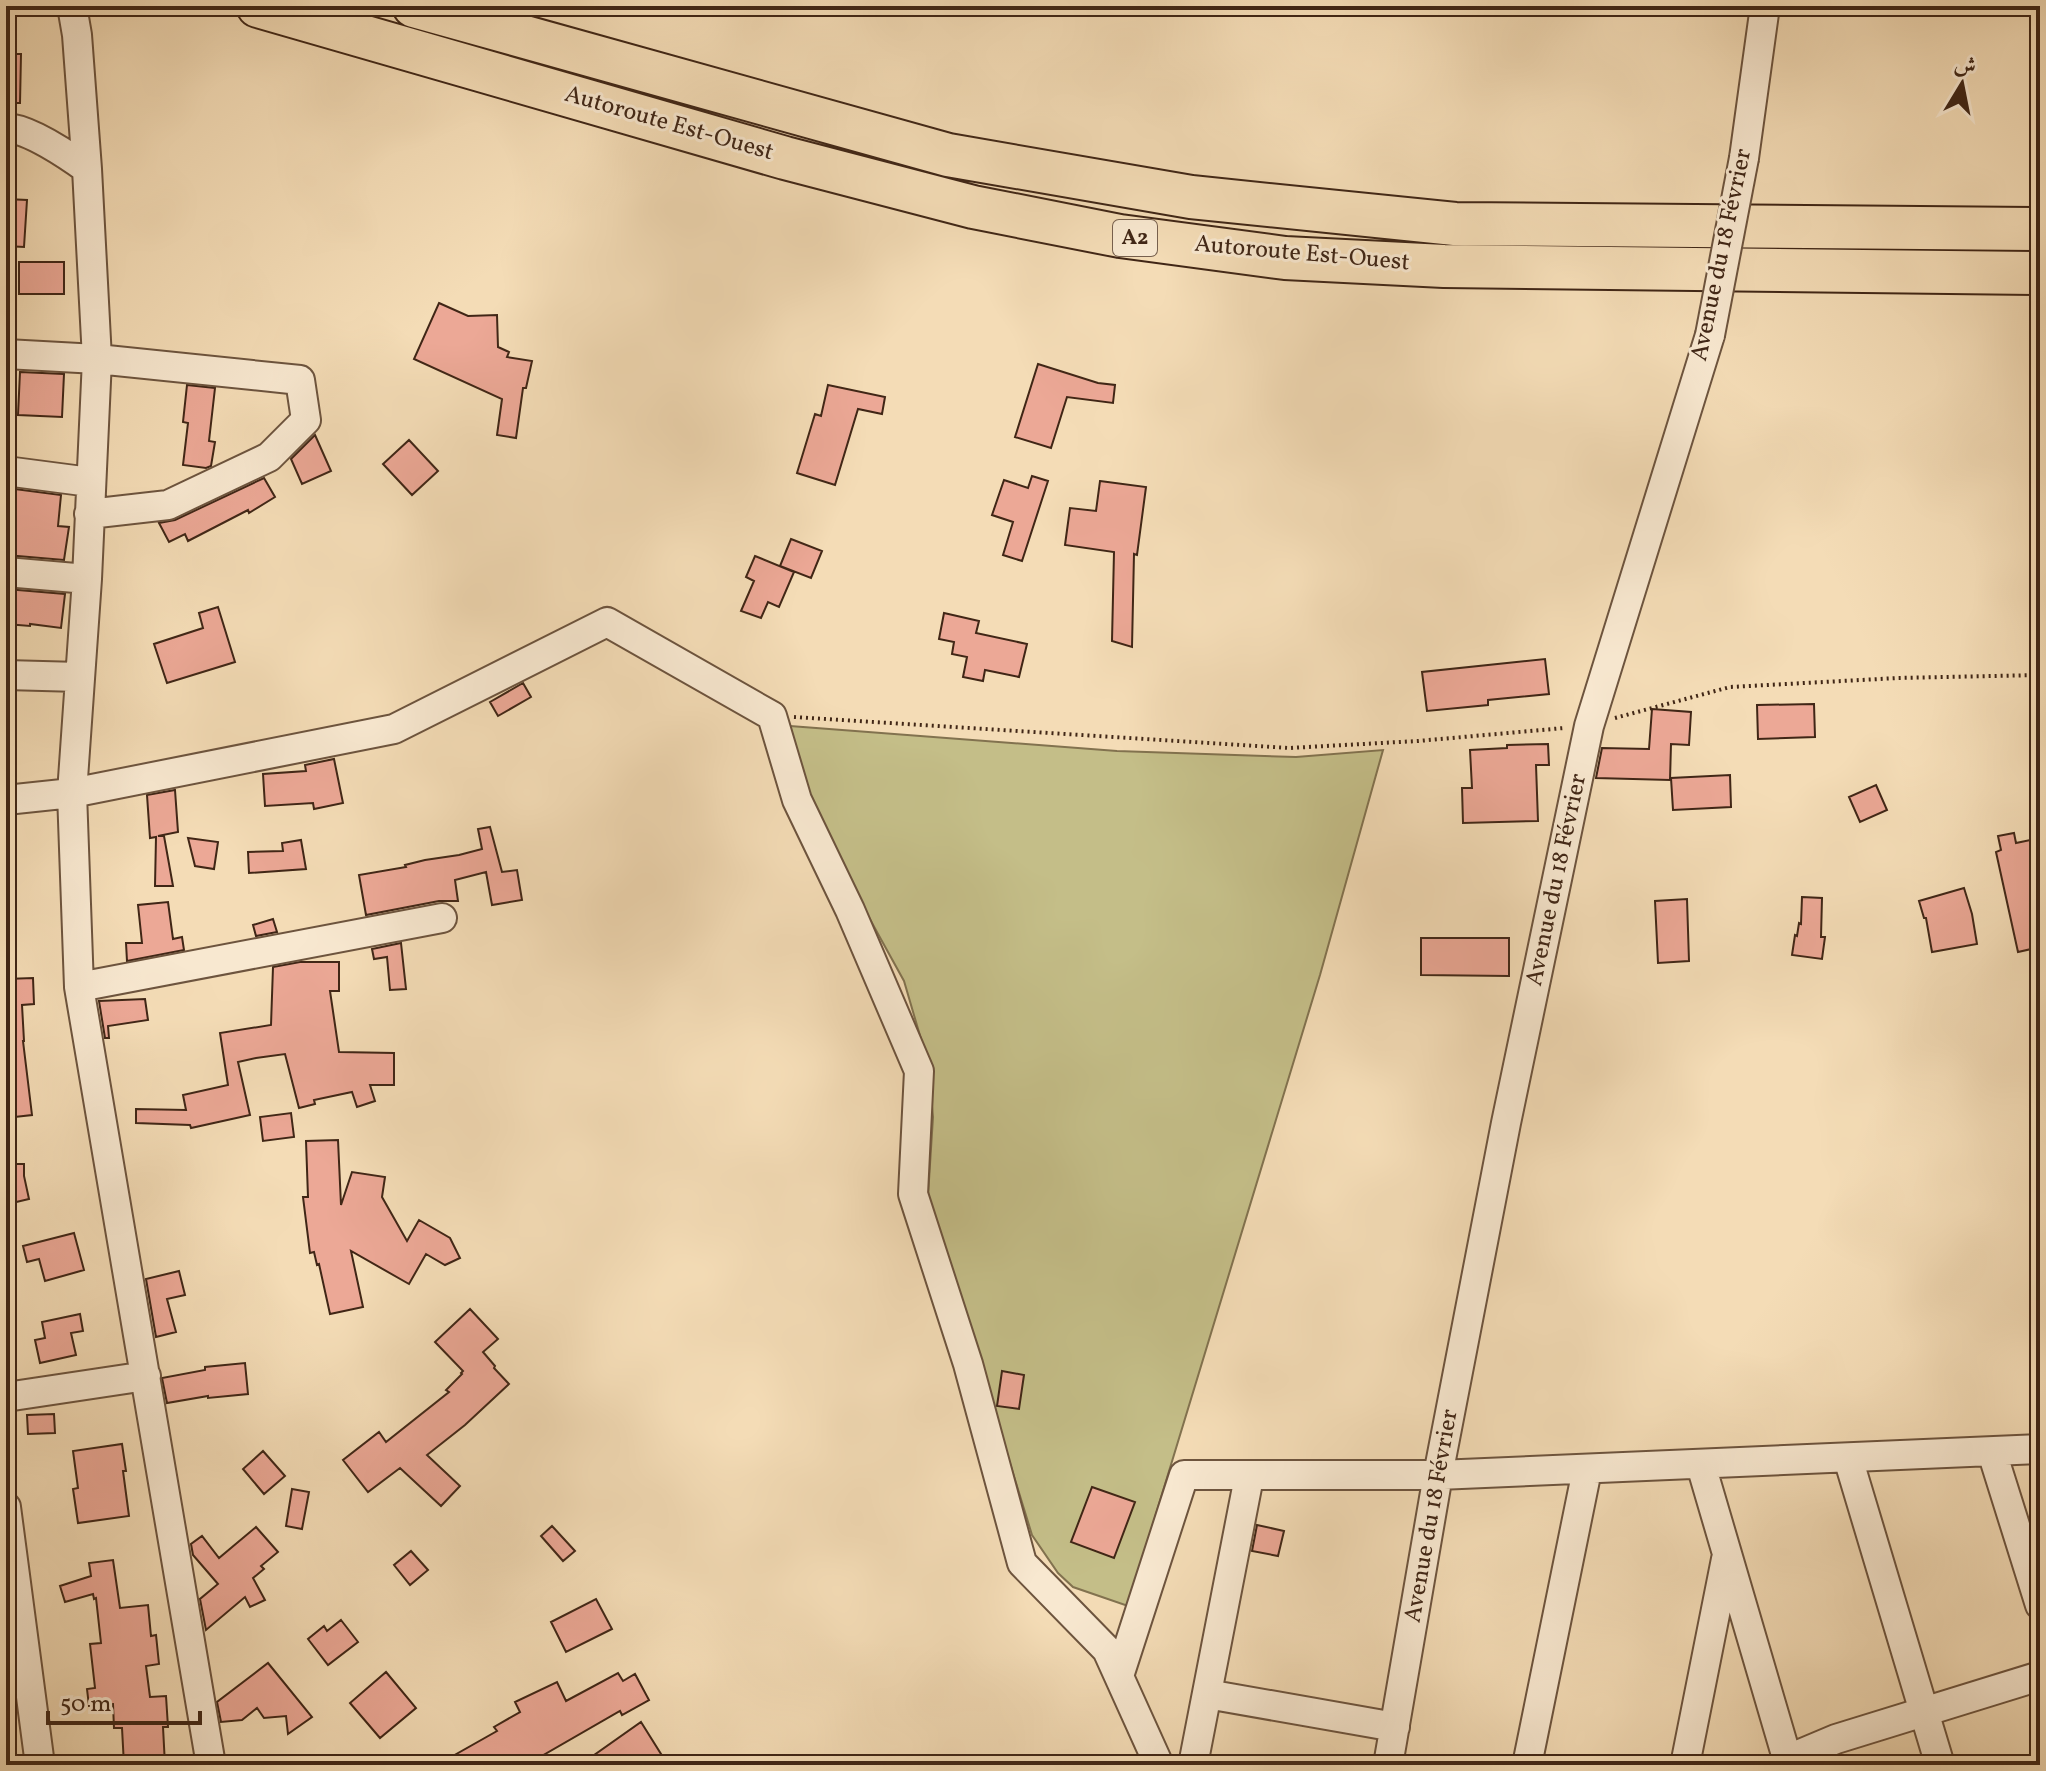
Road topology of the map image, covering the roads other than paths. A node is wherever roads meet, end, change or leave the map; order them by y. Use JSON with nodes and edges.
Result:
{"nodes":[{"id":1,"x":72,"y":6,"type":"edge"},
{"id":2,"x":258,"y":6,"type":"edge"},
{"id":3,"x":414,"y":6,"type":"edge"},
{"id":4,"x":1765,"y":6,"type":"edge"},
{"id":5,"x":6,"y":128,"type":"edge"},
{"id":6,"x":87,"y":169,"type":"junction"},
{"id":7,"x":2040,"y":229,"type":"edge"},
{"id":8,"x":2040,"y":273,"type":"edge"},
{"id":9,"x":6,"y":354,"type":"edge"},
{"id":10,"x":97,"y":359,"type":"junction"},
{"id":11,"x":6,"y":471,"type":"edge"},
{"id":12,"x":90,"y":482,"type":"junction"},
{"id":13,"x":89,"y":514,"type":"junction"},
{"id":14,"x":6,"y":572,"type":"edge"},
{"id":15,"x":87,"y":579,"type":"junction"},
{"id":16,"x":6,"y":675,"type":"edge"},
{"id":17,"x":79,"y":677,"type":"junction"},
{"id":18,"x":72,"y":793,"type":"junction"},
{"id":19,"x":6,"y":800,"type":"edge"},
{"id":20,"x":442,"y":918,"type":"dead end"},
{"id":21,"x":79,"y":987,"type":"junction"},
{"id":22,"x":146,"y":1376,"type":"junction"},
{"id":23,"x":6,"y":1397,"type":"edge"},
{"id":24,"x":2040,"y":1449,"type":"edge"},
{"id":25,"x":1992,"y":1452,"type":"junction"},
{"id":26,"x":1848,"y":1458,"type":"junction"},
{"id":27,"x":1701,"y":1465,"type":"junction"},
{"id":28,"x":1587,"y":1470,"type":"junction"},
{"id":29,"x":1438,"y":1475,"type":"junction"},
{"id":30,"x":1249,"y":1477,"type":"junction"},
{"id":31,"x":6,"y":1507,"type":"edge"},
{"id":32,"x":1727,"y":1554,"type":"junction"},
{"id":33,"x":2040,"y":1605,"type":"edge"},
{"id":34,"x":1119,"y":1676,"type":"junction"},
{"id":35,"x":2040,"y":1676,"type":"edge"},
{"id":36,"x":1207,"y":1694,"type":"junction"},
{"id":37,"x":1924,"y":1712,"type":"junction"},
{"id":38,"x":1395,"y":1727,"type":"junction"},
{"id":39,"x":1787,"y":1764,"type":"edge"},
{"id":40,"x":40,"y":1765,"type":"edge"},
{"id":41,"x":211,"y":1765,"type":"edge"},
{"id":42,"x":1159,"y":1765,"type":"edge"},
{"id":43,"x":1193,"y":1765,"type":"edge"},
{"id":44,"x":1388,"y":1765,"type":"edge"},
{"id":45,"x":1527,"y":1765,"type":"edge"},
{"id":46,"x":1685,"y":1765,"type":"edge"},
{"id":47,"x":1940,"y":1765,"type":"edge"}],
"edges":[{"from":1,"to":6,"type":"street"},
{"from":2,"to":8,"type":"highway","name":"Autoroute Est-Ouest","number":"A2"},
{"from":3,"to":7,"type":"highway","name":"Autoroute Est-Ouest","number":"A2"},
{"from":4,"to":29,"type":"street","name":"Avenue du 18 Février","bridge":true},
{"from":5,"to":6,"type":"street"},
{"from":6,"to":10,"type":"street"},
{"from":9,"to":10,"type":"street"},
{"from":10,"to":12,"type":"street"},
{"from":10,"to":13,"type":"street"},
{"from":11,"to":12,"type":"street"},
{"from":12,"to":13,"type":"street"},
{"from":13,"to":15,"type":"street"},
{"from":14,"to":15,"type":"street"},
{"from":15,"to":17,"type":"street"},
{"from":16,"to":17,"type":"street"},
{"from":17,"to":18,"type":"street"},
{"from":18,"to":19,"type":"street"},
{"from":18,"to":21,"type":"street"},
{"from":18,"to":34,"type":"street"},
{"from":20,"to":21,"type":"street"},
{"from":21,"to":22,"type":"street"},
{"from":22,"to":23,"type":"street"},
{"from":22,"to":41,"type":"street"},
{"from":24,"to":25,"type":"street"},
{"from":25,"to":26,"type":"street"},
{"from":25,"to":33,"type":"street"},
{"from":26,"to":27,"type":"street"},
{"from":26,"to":37,"type":"street"},
{"from":27,"to":28,"type":"street"},
{"from":27,"to":32,"type":"street"},
{"from":28,"to":29,"type":"street"},
{"from":28,"to":45,"type":"street"},
{"from":29,"to":30,"type":"street"},
{"from":29,"to":38,"type":"street","name":"Avenue du 18 Février"},
{"from":30,"to":34,"type":"street"},
{"from":30,"to":36,"type":"street"},
{"from":31,"to":40,"type":"street"},
{"from":32,"to":39,"type":"street"},
{"from":32,"to":46,"type":"street"},
{"from":34,"to":42,"type":"street"},
{"from":35,"to":37,"type":"street"},
{"from":36,"to":38,"type":"street"},
{"from":36,"to":43,"type":"street"},
{"from":37,"to":39,"type":"street"},
{"from":37,"to":47,"type":"street"},
{"from":38,"to":44,"type":"street","name":"Avenue du 18 Février"}]}
